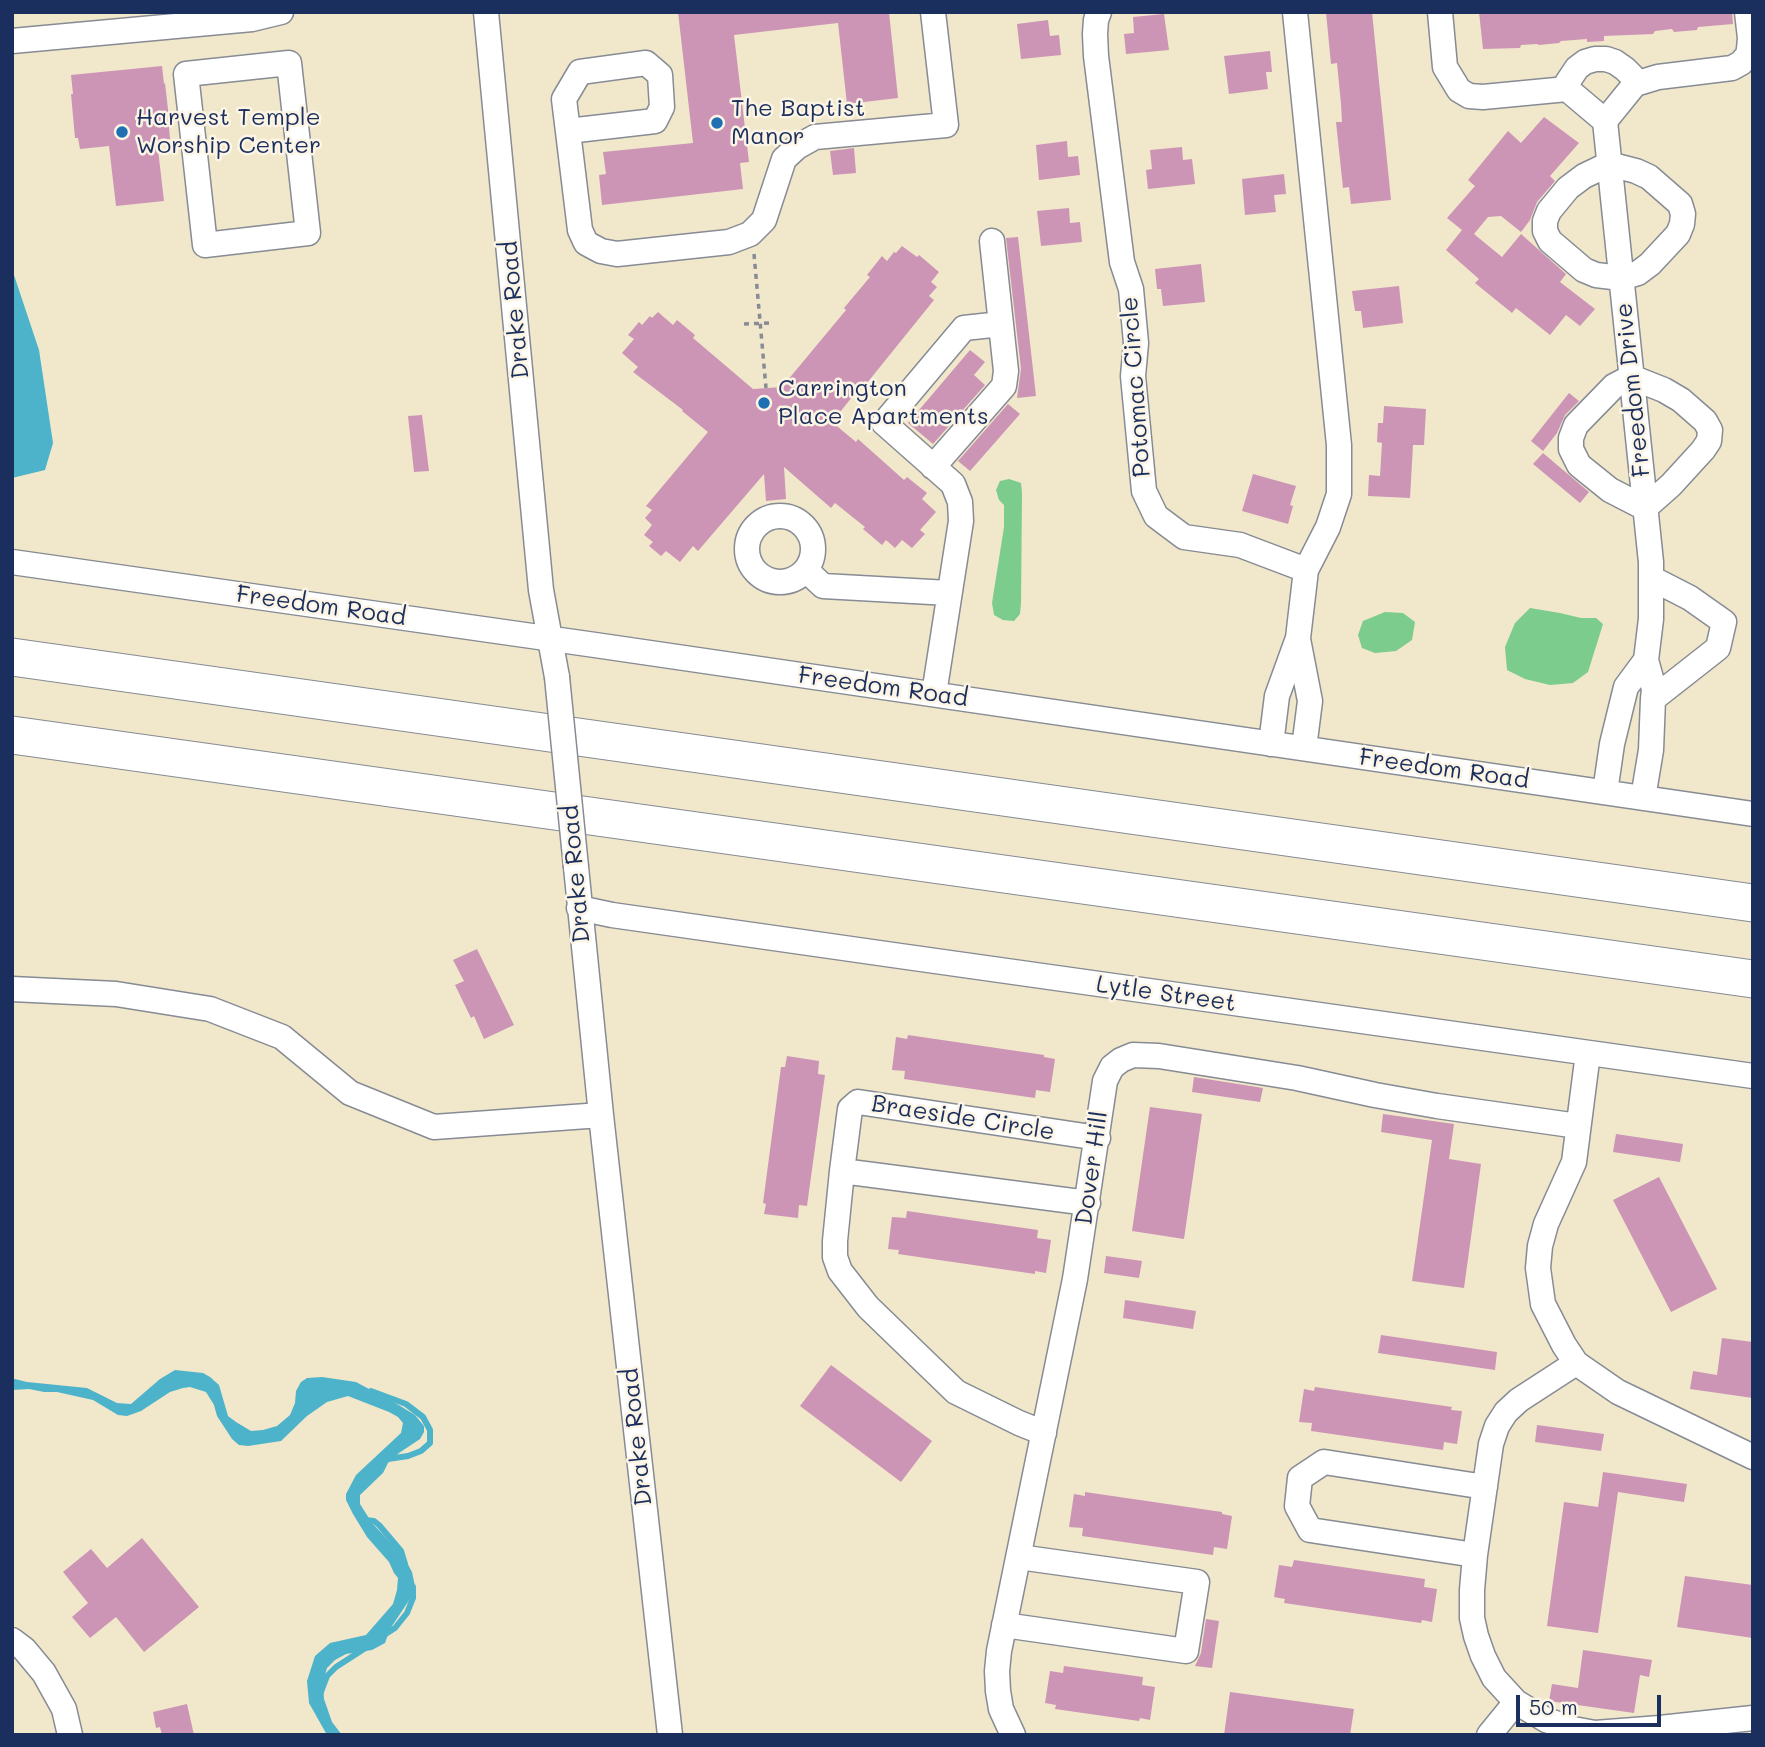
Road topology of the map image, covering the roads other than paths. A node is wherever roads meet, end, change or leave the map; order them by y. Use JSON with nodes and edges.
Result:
{"nodes":[{"id":1,"x":281,"y":12,"type":"edge"},
{"id":2,"x":486,"y":12,"type":"edge"},
{"id":3,"x":933,"y":12,"type":"edge"},
{"id":4,"x":1099,"y":12,"type":"edge"},
{"id":5,"x":1295,"y":12,"type":"edge"},
{"id":6,"x":1440,"y":12,"type":"edge"},
{"id":7,"x":1748,"y":12,"type":"edge"},
{"id":8,"x":12,"y":41,"type":"edge"},
{"id":9,"x":1635,"y":84,"type":"junction"},
{"id":10,"x":1567,"y":89,"type":"junction"},
{"id":11,"x":1605,"y":121,"type":"junction"},
{"id":12,"x":568,"y":131,"type":"dead end"},
{"id":13,"x":300,"y":161,"type":"joint"},
{"id":14,"x":1609,"y":164,"type":"junction"},
{"id":15,"x":992,"y":241,"type":"dead end"},
{"id":16,"x":1621,"y":278,"type":"junction"},
{"id":17,"x":1001,"y":324,"type":"junction"},
{"id":18,"x":1631,"y":377,"type":"junction"},
{"id":19,"x":933,"y":467,"type":"junction"},
{"id":20,"x":1645,"y":508,"type":"junction"},
{"id":21,"x":12,"y":562,"type":"edge"},
{"id":22,"x":806,"y":570,"type":"dead end"},
{"id":23,"x":1306,"y":570,"type":"junction"},
{"id":24,"x":1651,"y":578,"type":"junction"},
{"id":25,"x":949,"y":593,"type":"junction"},
{"id":26,"x":550,"y":638,"type":"junction"},
{"id":27,"x":1298,"y":638,"type":"junction"},
{"id":28,"x":12,"y":657,"type":"edge"},
{"id":29,"x":1646,"y":660,"type":"junction"},
{"id":30,"x":934,"y":694,"type":"junction"},
{"id":31,"x":1653,"y":699,"type":"junction"},
{"id":32,"x":12,"y":735,"type":"edge"},
{"id":33,"x":1271,"y":744,"type":"junction"},
{"id":34,"x":1304,"y":748,"type":"junction"},
{"id":35,"x":1605,"y":792,"type":"junction"},
{"id":36,"x":1643,"y":798,"type":"junction"},
{"id":37,"x":1753,"y":814,"type":"edge"},
{"id":38,"x":1753,"y":903,"type":"edge"},
{"id":39,"x":579,"y":908,"type":"junction"},
{"id":40,"x":1752,"y":975,"type":"edge"},
{"id":41,"x":12,"y":989,"type":"edge"},
{"id":42,"x":1588,"y":1053,"type":"junction"},
{"id":43,"x":1753,"y":1076,"type":"edge"},
{"id":44,"x":601,"y":1115,"type":"junction"},
{"id":45,"x":1578,"y":1126,"type":"junction"},
{"id":46,"x":1098,"y":1138,"type":"junction"},
{"id":47,"x":842,"y":1171,"type":"junction"},
{"id":48,"x":1088,"y":1203,"type":"junction"},
{"id":49,"x":1576,"y":1363,"type":"junction"},
{"id":50,"x":1044,"y":1433,"type":"junction"},
{"id":51,"x":1753,"y":1457,"type":"edge"},
{"id":52,"x":1485,"y":1487,"type":"junction"},
{"id":53,"x":1475,"y":1555,"type":"junction"},
{"id":54,"x":1019,"y":1557,"type":"junction"},
{"id":55,"x":1004,"y":1625,"type":"junction"},
{"id":56,"x":12,"y":1640,"type":"edge"},
{"id":57,"x":1516,"y":1702,"type":"junction"},
{"id":58,"x":1753,"y":1718,"type":"edge"},
{"id":59,"x":1661,"y":1732,"type":"edge"},
{"id":60,"x":1595,"y":1734,"type":"edge"},
{"id":61,"x":69,"y":1735,"type":"edge"},
{"id":62,"x":670,"y":1735,"type":"edge"},
{"id":63,"x":1013,"y":1735,"type":"edge"},
{"id":64,"x":1489,"y":1735,"type":"edge"}],
"edges":[{"from":1,"to":8,"type":"street"},
{"from":2,"to":26,"type":"street","name":"Drake Road"},
{"from":3,"to":12,"type":"street"},
{"from":4,"to":23,"type":"street","name":"Potomac Circle"},
{"from":5,"to":23,"type":"street"},
{"from":6,"to":10,"type":"street"},
{"from":7,"to":9,"type":"street"},
{"from":9,"to":10,"type":"street"},
{"from":9,"to":11,"type":"street"},
{"from":10,"to":11,"type":"street"},
{"from":11,"to":14,"type":"street","name":"Freedom Drive"},
{"from":13,"to":13,"type":"street"},
{"from":14,"to":16,"type":"street","name":"Freedom Drive"},
{"from":14,"to":16,"type":"street"},
{"from":14,"to":16,"type":"street"},
{"from":15,"to":17,"type":"street"},
{"from":16,"to":18,"type":"street","name":"Freedom Drive"},
{"from":17,"to":19,"type":"street"},
{"from":17,"to":19,"type":"street"},
{"from":18,"to":20,"type":"street","name":"Freedom Drive"},
{"from":18,"to":20,"type":"street"},
{"from":18,"to":20,"type":"street"},
{"from":19,"to":25,"type":"street"},
{"from":20,"to":24,"type":"street","name":"Freedom Drive"},
{"from":21,"to":26,"type":"street","name":"Freedom Road"},
{"from":22,"to":25,"type":"street"},
{"from":23,"to":27,"type":"street"},
{"from":24,"to":29,"type":"street","name":"Freedom Drive"},
{"from":24,"to":31,"type":"street"},
{"from":25,"to":30,"type":"street"},
{"from":26,"to":30,"type":"street","name":"Freedom Road"},
{"from":26,"to":39,"type":"street","name":"Drake Road","bridge":true},
{"from":27,"to":33,"type":"street"},
{"from":27,"to":34,"type":"street"},
{"from":28,"to":38,"type":"highway"},
{"from":29,"to":31,"type":"street","name":"Freedom Drive"},
{"from":29,"to":35,"type":"street","name":"Freedom Drive"},
{"from":30,"to":33,"type":"street","name":"Freedom Road"},
{"from":31,"to":36,"type":"street","name":"Freedom Drive"},
{"from":32,"to":40,"type":"highway"},
{"from":33,"to":34,"type":"street","name":"Freedom Road"},
{"from":34,"to":35,"type":"street","name":"Freedom Road"},
{"from":35,"to":36,"type":"street","name":"Freedom Road"},
{"from":36,"to":37,"type":"street","name":"Freedom Road"},
{"from":39,"to":42,"type":"street","name":"Lytle Street"},
{"from":39,"to":44,"type":"street","name":"Drake Road"},
{"from":41,"to":44,"type":"street"},
{"from":42,"to":43,"type":"street","name":"Lytle Street"},
{"from":42,"to":45,"type":"street"},
{"from":44,"to":62,"type":"street","name":"Drake Road"},
{"from":45,"to":46,"type":"street","name":"Dover Hill"},
{"from":45,"to":49,"type":"street"},
{"from":46,"to":47,"type":"street","name":"Braeside Circle"},
{"from":46,"to":48,"type":"street","name":"Dover Hill"},
{"from":47,"to":48,"type":"street"},
{"from":47,"to":50,"type":"street","name":"Braeside Circle"},
{"from":48,"to":50,"type":"street","name":"Dover Hill"},
{"from":49,"to":51,"type":"street"},
{"from":49,"to":52,"type":"street"},
{"from":50,"to":54,"type":"street","name":"Dover Hill"},
{"from":52,"to":53,"type":"street"},
{"from":52,"to":53,"type":"street"},
{"from":53,"to":57,"type":"street"},
{"from":54,"to":55,"type":"street","name":"Dover Hill"},
{"from":54,"to":55,"type":"street"},
{"from":55,"to":63,"type":"street","name":"Dover Hill"},
{"from":56,"to":61,"type":"street"},
{"from":57,"to":60,"type":"street"},
{"from":57,"to":64,"type":"street"},
{"from":58,"to":59,"type":"street"},
{"from":59,"to":60,"type":"street"}]}
